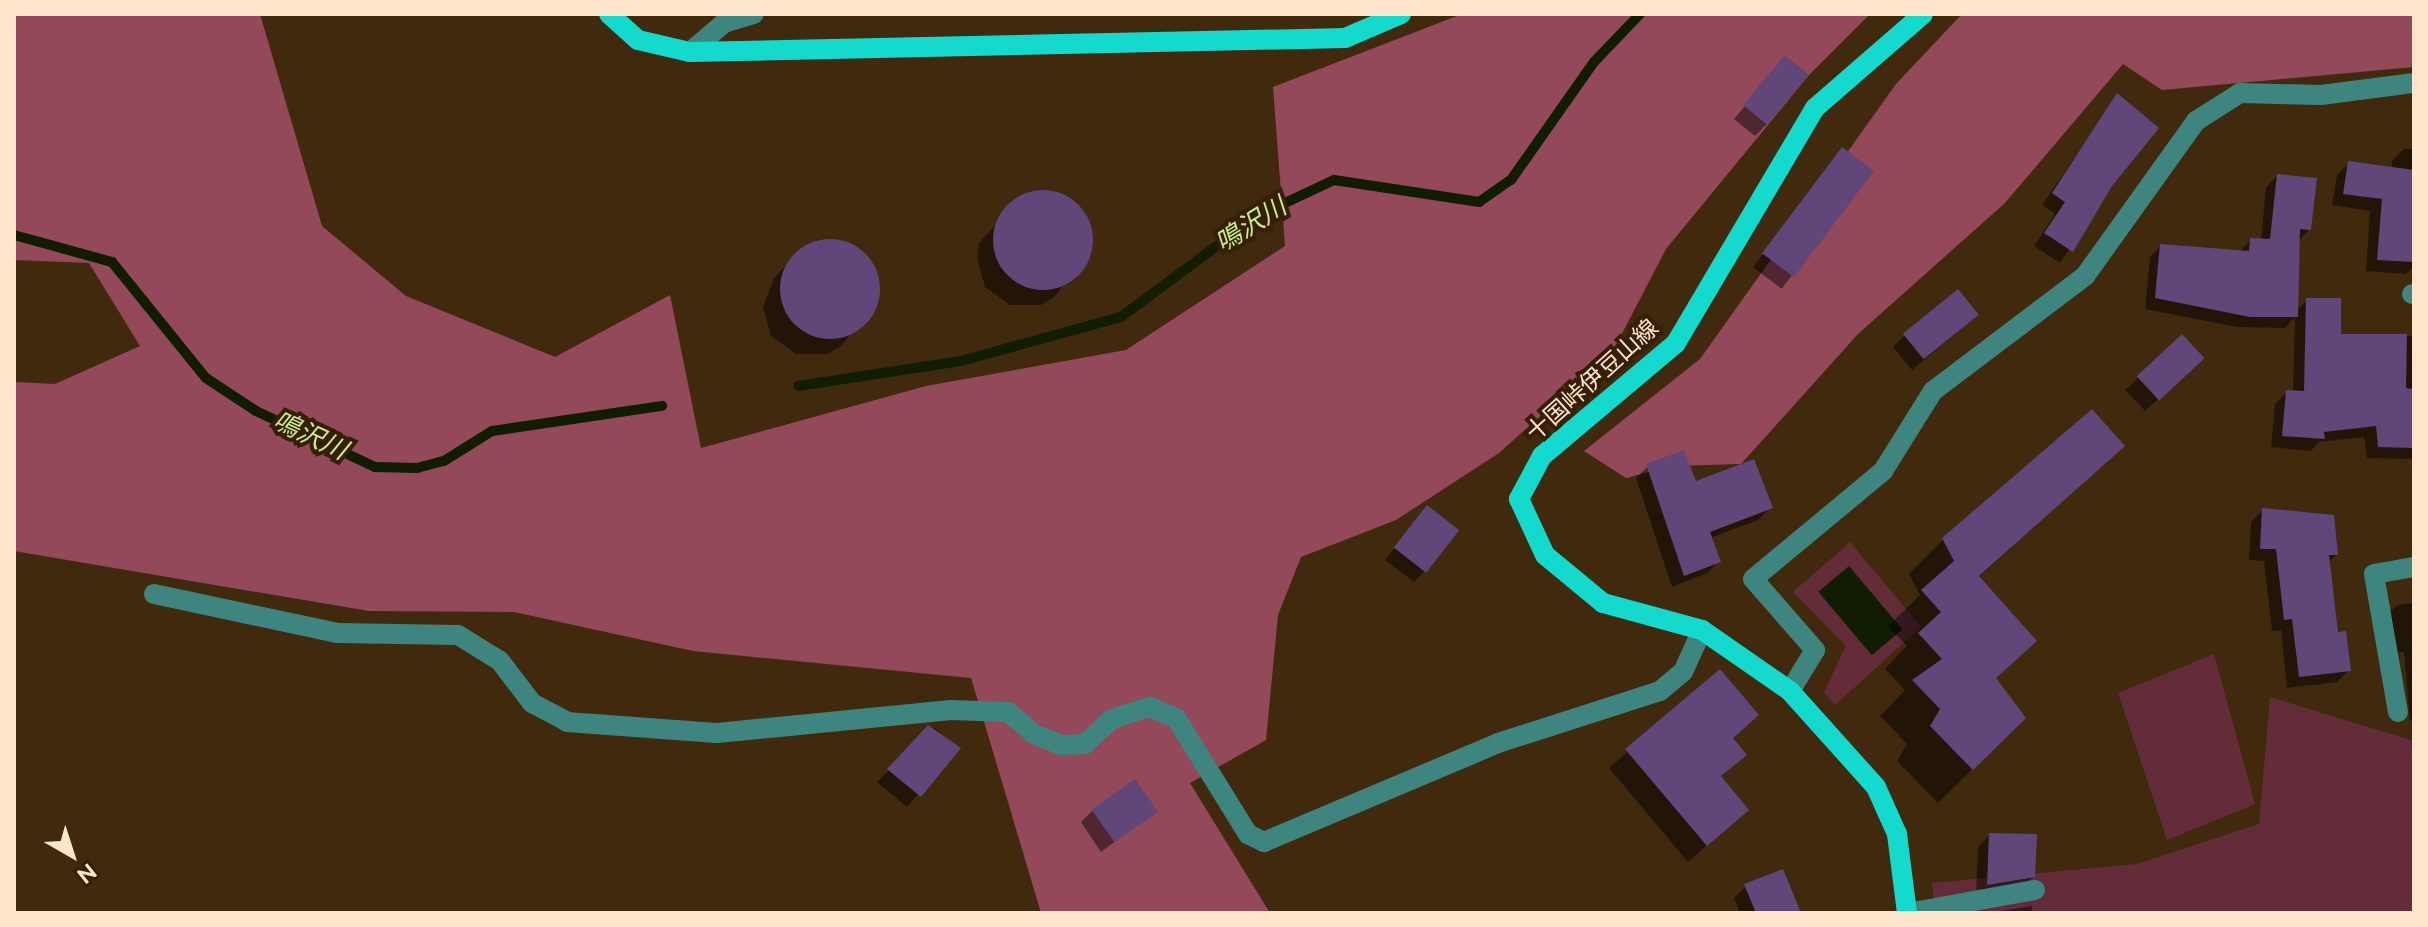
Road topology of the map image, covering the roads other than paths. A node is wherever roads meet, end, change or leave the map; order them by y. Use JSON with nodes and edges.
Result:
{"nodes":[{"id":1,"x":609,"y":14,"type":"edge"},
{"id":2,"x":754,"y":14,"type":"edge"},
{"id":3,"x":1401,"y":14,"type":"edge"},
{"id":4,"x":1923,"y":14,"type":"edge"},
{"id":5,"x":690,"y":52,"type":"junction"},
{"id":6,"x":2414,"y":83,"type":"edge"},
{"id":7,"x":2414,"y":567,"type":"edge"},
{"id":8,"x":154,"y":594,"type":"dead end"},
{"id":9,"x":1702,"y":630,"type":"junction"},
{"id":10,"x":1790,"y":691,"type":"junction"},
{"id":11,"x":2398,"y":712,"type":"dead end"},
{"id":12,"x":2035,"y":890,"type":"dead end"},
{"id":13,"x":1908,"y":913,"type":"edge"}],
"edges":[{"from":1,"to":5,"type":"main road"},
{"from":2,"to":5,"type":"street"},
{"from":3,"to":5,"type":"main road"},
{"from":4,"to":9,"type":"main road","name":"十国峠伊豆山線"},
{"from":6,"to":10,"type":"street"},
{"from":7,"to":11,"type":"street"},
{"from":8,"to":9,"type":"street"},
{"from":9,"to":10,"type":"main road","name":"十国峠伊豆山線"},
{"from":10,"to":13,"type":"main road","name":"十国峠伊豆山線"},
{"from":12,"to":13,"type":"street"}]}
